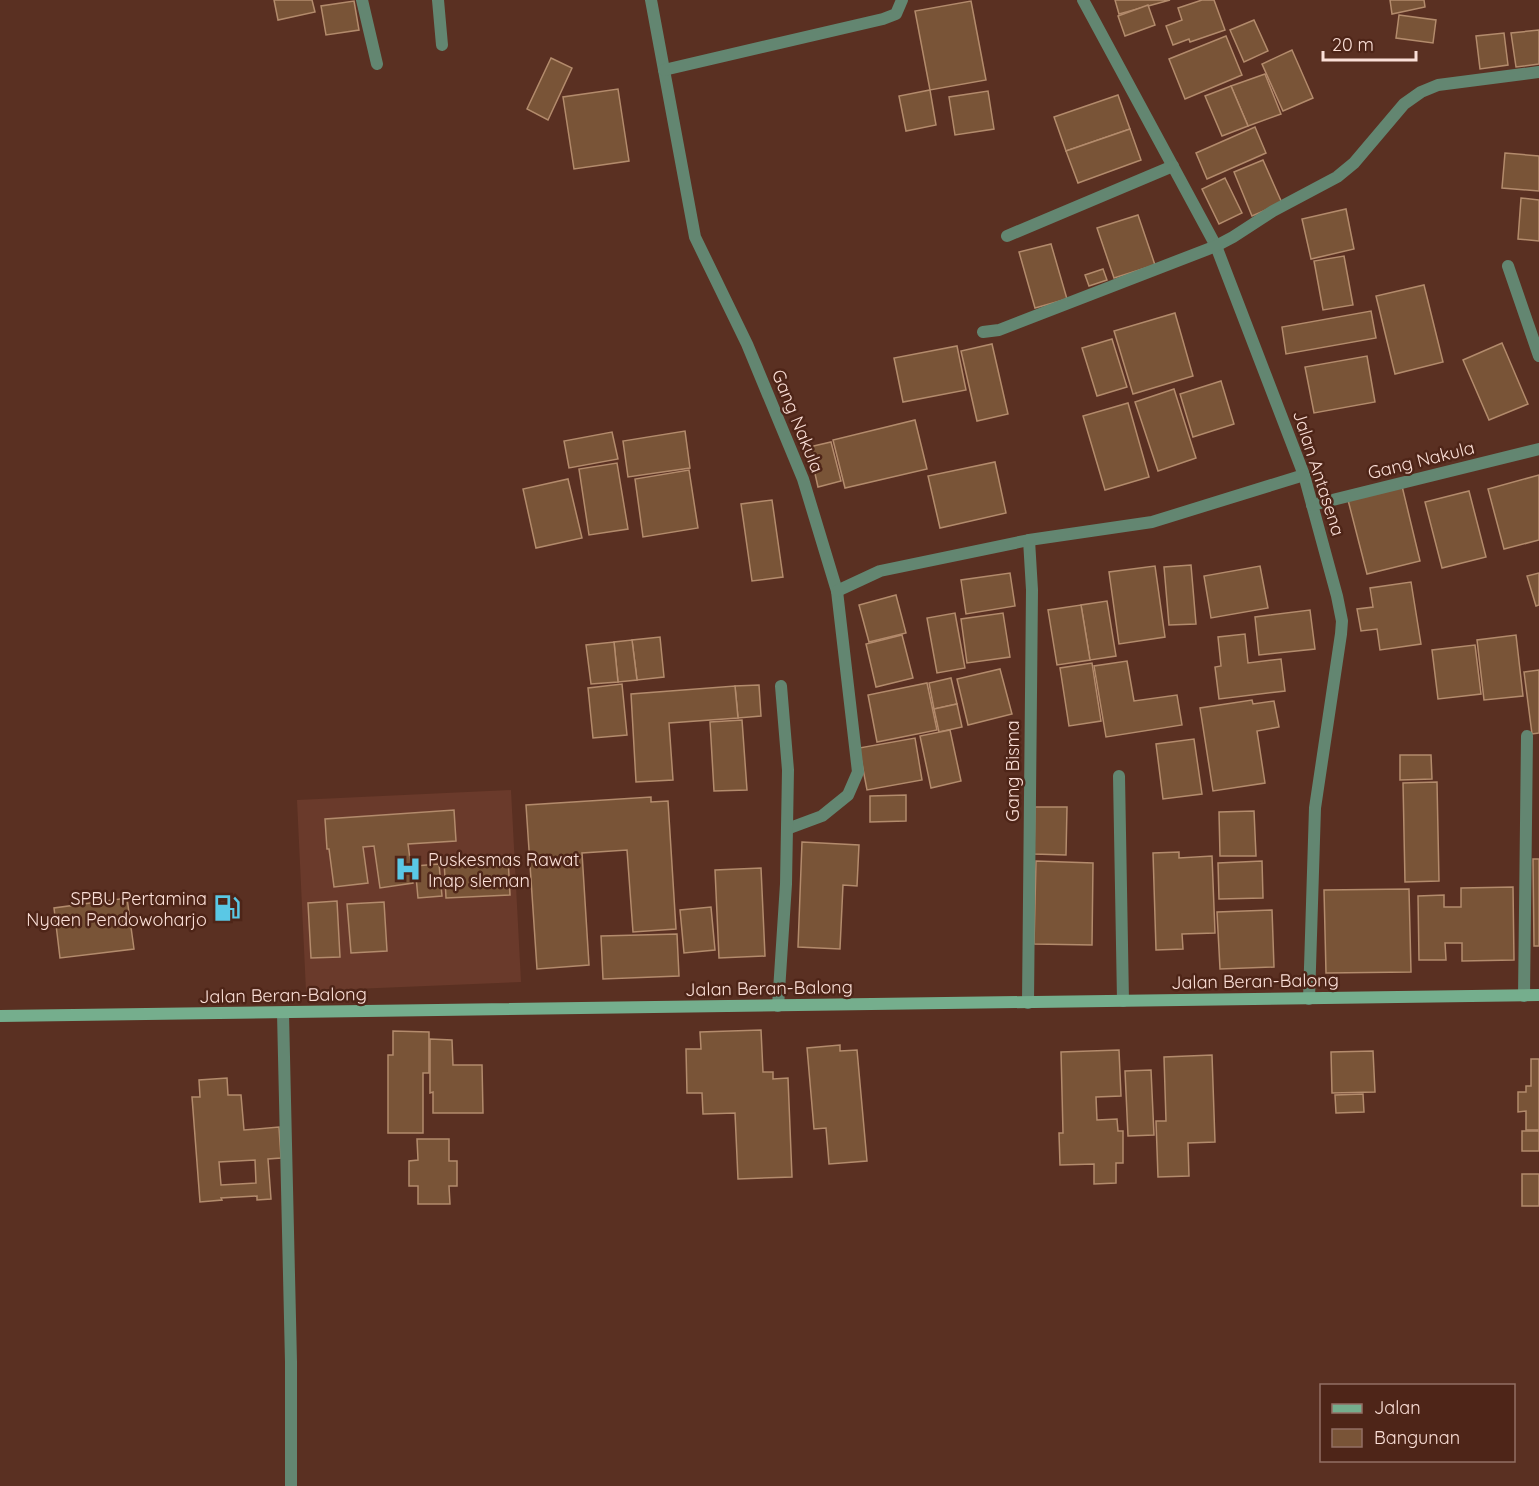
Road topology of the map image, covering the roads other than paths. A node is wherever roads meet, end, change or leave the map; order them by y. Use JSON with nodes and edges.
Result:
{"nodes":[{"id":1,"x":362,"y":0,"type":"edge"},
{"id":2,"x":438,"y":0,"type":"edge"},
{"id":3,"x":651,"y":0,"type":"edge"},
{"id":4,"x":902,"y":0,"type":"edge"},
{"id":5,"x":1083,"y":0,"type":"edge"},
{"id":6,"x":442,"y":45,"type":"dead end"},
{"id":7,"x":377,"y":64,"type":"dead end"},
{"id":8,"x":664,"y":70,"type":"junction"},
{"id":9,"x":1539,"y":72,"type":"edge"},
{"id":10,"x":1173,"y":166,"type":"junction"},
{"id":11,"x":1007,"y":236,"type":"dead end"},
{"id":12,"x":1216,"y":246,"type":"junction"},
{"id":13,"x":1508,"y":266,"type":"dead end"},
{"id":14,"x":983,"y":332,"type":"dead end"},
{"id":15,"x":1539,"y":356,"type":"edge"},
{"id":16,"x":1539,"y":449,"type":"edge"},
{"id":17,"x":1304,"y":475,"type":"junction"},
{"id":18,"x":1312,"y":505,"type":"junction"},
{"id":19,"x":1029,"y":540,"type":"junction"},
{"id":20,"x":837,"y":591,"type":"junction"},
{"id":21,"x":781,"y":686,"type":"dead end"},
{"id":22,"x":1527,"y":736,"type":"dead end"},
{"id":23,"x":1119,"y":776,"type":"dead end"},
{"id":24,"x":787,"y":829,"type":"junction"},
{"id":25,"x":1539,"y":995,"type":"edge"},
{"id":26,"x":1524,"y":996,"type":"junction"},
{"id":27,"x":1309,"y":999,"type":"junction"},
{"id":28,"x":1124,"y":1001,"type":"junction"},
{"id":29,"x":1028,"y":1003,"type":"junction"},
{"id":30,"x":778,"y":1006,"type":"junction"},
{"id":31,"x":283,"y":1013,"type":"junction"},
{"id":32,"x":0,"y":1016,"type":"edge"},
{"id":33,"x":291,"y":1486,"type":"edge"}],
"edges":[{"from":1,"to":7,"type":"street"},
{"from":2,"to":6,"type":"street"},
{"from":3,"to":8,"type":"street","name":"Gang Nakula"},
{"from":4,"to":8,"type":"street"},
{"from":5,"to":10,"type":"street","name":"Jalan Antasena"},
{"from":8,"to":20,"type":"street","name":"Gang Nakula"},
{"from":9,"to":12,"type":"street"},
{"from":10,"to":11,"type":"street"},
{"from":10,"to":12,"type":"street","name":"Jalan Antasena"},
{"from":12,"to":14,"type":"street"},
{"from":12,"to":17,"type":"street","name":"Jalan Antasena"},
{"from":13,"to":15,"type":"street"},
{"from":16,"to":18,"type":"street","name":"Gang Nakula"},
{"from":17,"to":18,"type":"street","name":"Jalan Antasena"},
{"from":17,"to":19,"type":"street"},
{"from":18,"to":27,"type":"street","name":"Jalan Antasena"},
{"from":19,"to":20,"type":"street"},
{"from":19,"to":29,"type":"street","name":"Gang Bisma"},
{"from":20,"to":24,"type":"street","name":"Gang Nakula"},
{"from":21,"to":24,"type":"street"},
{"from":22,"to":26,"type":"street"},
{"from":23,"to":28,"type":"street"},
{"from":24,"to":30,"type":"street"},
{"from":25,"to":26,"type":"main road","name":"Jalan Beran-Balong"},
{"from":26,"to":27,"type":"main road","name":"Jalan Beran-Balong"},
{"from":27,"to":28,"type":"main road","name":"Jalan Beran-Balong"},
{"from":28,"to":29,"type":"main road","name":"Jalan Beran-Balong"},
{"from":29,"to":30,"type":"main road","name":"Jalan Beran-Balong"},
{"from":30,"to":31,"type":"main road","name":"Jalan Beran-Balong"},
{"from":31,"to":32,"type":"main road","name":"Jalan Beran-Balong"},
{"from":31,"to":33,"type":"street"}]}
